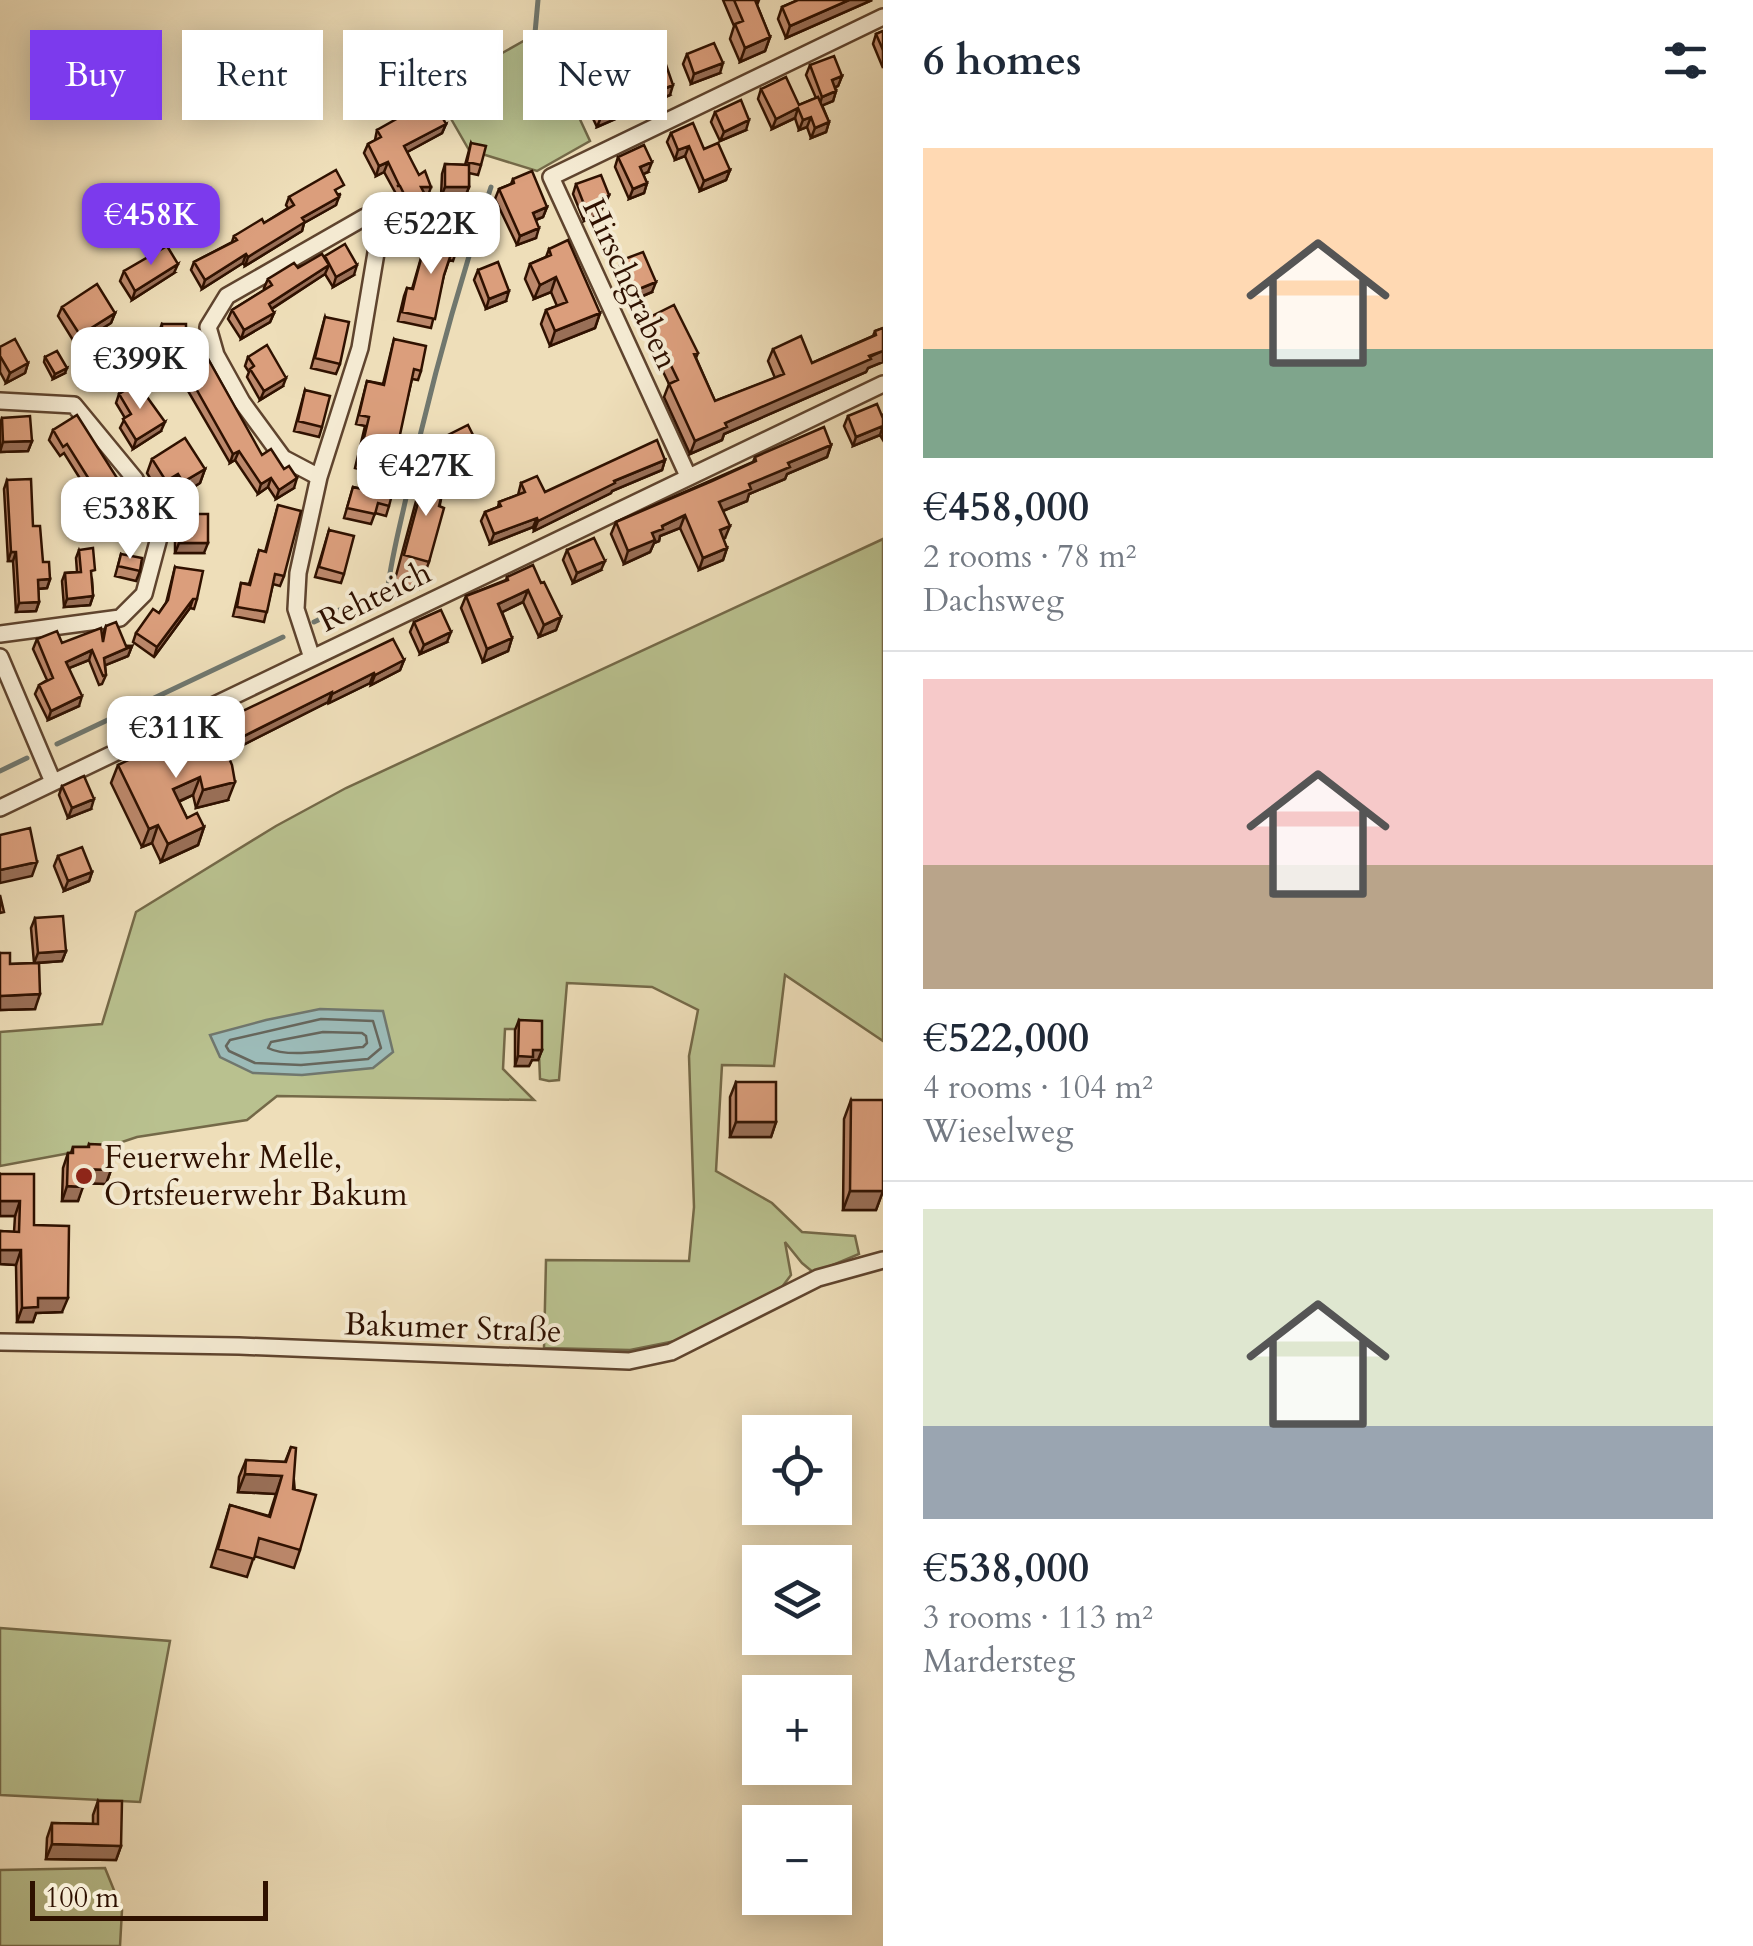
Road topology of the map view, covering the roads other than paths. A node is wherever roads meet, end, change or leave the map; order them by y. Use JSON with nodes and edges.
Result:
{"nodes":[{"id":1,"x":883,"y":16,"type":"edge"},
{"id":2,"x":883,"y":384,"type":"edge"},
{"id":3,"x":0,"y":401,"type":"edge"},
{"id":4,"x":688,"y":476,"type":"junction"},
{"id":5,"x":319,"y":478,"type":"junction"},
{"id":6,"x":0,"y":634,"type":"edge"},
{"id":7,"x":0,"y":657,"type":"edge"},
{"id":8,"x":312,"y":658,"type":"junction"},
{"id":9,"x":53,"y":782,"type":"junction"},
{"id":10,"x":0,"y":808,"type":"edge"},
{"id":11,"x":883,"y":1260,"type":"edge"},
{"id":12,"x":0,"y":1342,"type":"edge"}],
"edges":[{"from":1,"to":4,"type":"street","name":"Hirschgraben"},
{"from":2,"to":4,"type":"street","name":"Rehteich"},
{"from":3,"to":6,"type":"street"},
{"from":4,"to":8,"type":"street","name":"Rehteich"},
{"from":5,"to":5,"type":"street"},
{"from":5,"to":8,"type":"street"},
{"from":7,"to":9,"type":"street"},
{"from":8,"to":9,"type":"street","name":"Rehteich"},
{"from":9,"to":10,"type":"street","name":"Rehteich"},
{"from":11,"to":12,"type":"street","name":"Bakumer Straße"}]}
